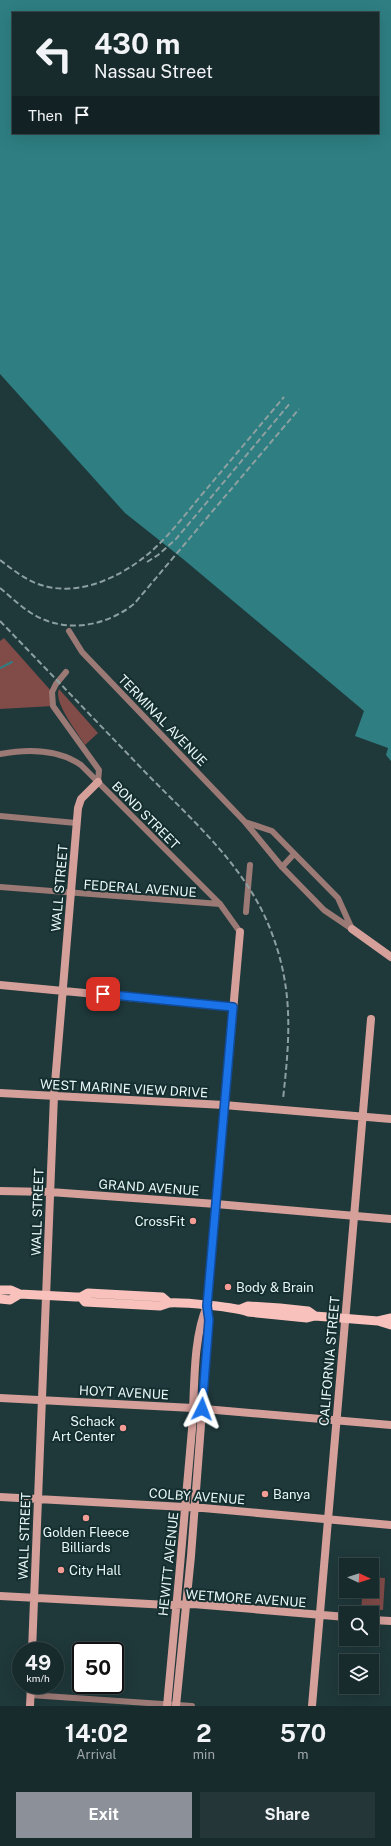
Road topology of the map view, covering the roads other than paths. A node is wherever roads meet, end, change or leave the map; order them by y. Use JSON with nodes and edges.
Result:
{"nodes":[{"id":1,"x":69,"y":631,"type":"dead end"},
{"id":2,"x":66,"y":672,"type":"dead end"},
{"id":3,"x":0,"y":754,"type":"edge"},
{"id":4,"x":98,"y":782,"type":"junction"},
{"id":5,"x":0,"y":816,"type":"edge"},
{"id":6,"x":245,"y":822,"type":"junction"},
{"id":7,"x":76,"y":823,"type":"junction"},
{"id":8,"x":294,"y":854,"type":"junction"},
{"id":9,"x":250,"y":865,"type":"dead end"},
{"id":10,"x":282,"y":867,"type":"junction"},
{"id":11,"x":0,"y":887,"type":"edge"},
{"id":12,"x":70,"y":893,"type":"junction"},
{"id":13,"x":220,"y":904,"type":"junction"},
{"id":14,"x":246,"y":912,"type":"dead end"},
{"id":15,"x":352,"y":929,"type":"junction"},
{"id":16,"x":240,"y":932,"type":"joint"},
{"id":17,"x":391,"y":957,"type":"edge"},
{"id":18,"x":0,"y":985,"type":"edge"},
{"id":19,"x":63,"y":990,"type":"junction"},
{"id":20,"x":233,"y":1007,"type":"junction"},
{"id":21,"x":371,"y":1019,"type":"dead end"},
{"id":22,"x":0,"y":1093,"type":"edge"},
{"id":23,"x":54,"y":1095,"type":"junction"},
{"id":24,"x":224,"y":1105,"type":"junction"},
{"id":25,"x":363,"y":1117,"type":"junction"},
{"id":26,"x":391,"y":1119,"type":"edge"},
{"id":27,"x":0,"y":1191,"type":"edge"},
{"id":28,"x":50,"y":1192,"type":"junction"},
{"id":29,"x":216,"y":1204,"type":"junction"},
{"id":30,"x":354,"y":1215,"type":"junction"},
{"id":31,"x":391,"y":1219,"type":"edge"},
{"id":32,"x":0,"y":1290,"type":"edge"},
{"id":33,"x":20,"y":1294,"type":"junction"},
{"id":34,"x":46,"y":1296,"type":"junction"},
{"id":35,"x":0,"y":1299,"type":"edge"},
{"id":36,"x":207,"y":1306,"type":"junction"},
{"id":37,"x":345,"y":1318,"type":"junction"},
{"id":38,"x":391,"y":1318,"type":"edge"},
{"id":39,"x":378,"y":1321,"type":"junction"},
{"id":40,"x":391,"y":1325,"type":"edge"},
{"id":41,"x":0,"y":1398,"type":"edge"},
{"id":42,"x":42,"y":1400,"type":"junction"},
{"id":43,"x":198,"y":1408,"type":"junction"},
{"id":44,"x":336,"y":1420,"type":"junction"},
{"id":45,"x":391,"y":1425,"type":"edge"},
{"id":46,"x":0,"y":1497,"type":"edge"},
{"id":47,"x":38,"y":1498,"type":"junction"},
{"id":48,"x":185,"y":1506,"type":"junction"},
{"id":49,"x":194,"y":1507,"type":"junction"},
{"id":50,"x":328,"y":1518,"type":"junction"},
{"id":51,"x":391,"y":1524,"type":"edge"},
{"id":52,"x":0,"y":1596,"type":"edge"},
{"id":53,"x":34,"y":1597,"type":"junction"},
{"id":54,"x":186,"y":1604,"type":"junction"},
{"id":55,"x":176,"y":1605,"type":"junction"},
{"id":56,"x":320,"y":1615,"type":"junction"},
{"id":57,"x":339,"y":1616,"type":"edge"},
{"id":58,"x":379,"y":1620,"type":"edge"},
{"id":59,"x":391,"y":1621,"type":"edge"},
{"id":60,"x":32,"y":1642,"type":"edge"},
{"id":61,"x":30,"y":1695,"type":"joint"},
{"id":62,"x":167,"y":1705,"type":"edge"},
{"id":63,"x":176,"y":1705,"type":"edge"},
{"id":64,"x":30,"y":1706,"type":"edge"},
{"id":65,"x":192,"y":1706,"type":"edge"},
{"id":66,"x":312,"y":1706,"type":"edge"}],
"edges":[{"from":1,"to":6,"type":"street","name":"TERMINAL AVENUE"},
{"from":2,"to":4,"type":"street","name":"BOND STREET"},
{"from":3,"to":4,"type":"street"},
{"from":4,"to":7,"type":"street","name":"WALL STREET"},
{"from":4,"to":13,"type":"street","name":"BOND STREET"},
{"from":5,"to":7,"type":"street"},
{"from":6,"to":8,"type":"street","name":"TERMINAL AVENUE"},
{"from":6,"to":10,"type":"street","name":"TERMINAL AVENUE"},
{"from":7,"to":12,"type":"street","name":"WALL STREET"},
{"from":8,"to":10,"type":"street"},
{"from":8,"to":15,"type":"street","name":"TERMINAL AVENUE"},
{"from":9,"to":14,"type":"street"},
{"from":10,"to":15,"type":"street","name":"TERMINAL AVENUE"},
{"from":11,"to":12,"type":"street","name":"FEDERAL AVENUE"},
{"from":12,"to":13,"type":"street","name":"FEDERAL AVENUE"},
{"from":12,"to":19,"type":"street","name":"WALL STREET"},
{"from":13,"to":16,"type":"street"},
{"from":15,"to":17,"type":"street"},
{"from":16,"to":20,"type":"street","name":"HEWITT AVENUE"},
{"from":18,"to":19,"type":"street"},
{"from":19,"to":20,"type":"street"},
{"from":19,"to":23,"type":"street","name":"WALL STREET"},
{"from":20,"to":24,"type":"street","name":"HEWITT AVENUE"},
{"from":21,"to":25,"type":"street","name":"CALIFORNIA STREET"},
{"from":22,"to":23,"type":"street","name":"WEST MARINE VIEW DRIVE"},
{"from":23,"to":24,"type":"street","name":"WEST MARINE VIEW DRIVE"},
{"from":23,"to":28,"type":"street","name":"WALL STREET"},
{"from":24,"to":25,"type":"street","name":"WEST MARINE VIEW DRIVE"},
{"from":24,"to":29,"type":"street","name":"HEWITT AVENUE"},
{"from":25,"to":26,"type":"street","name":"WEST MARINE VIEW DRIVE"},
{"from":25,"to":30,"type":"street","name":"CALIFORNIA STREET"},
{"from":27,"to":28,"type":"street","name":"GRAND AVENUE"},
{"from":28,"to":29,"type":"street","name":"GRAND AVENUE"},
{"from":28,"to":34,"type":"street","name":"WALL STREET"},
{"from":29,"to":30,"type":"street","name":"GRAND AVENUE"},
{"from":29,"to":36,"type":"street","name":"HEWITT AVENUE"},
{"from":30,"to":31,"type":"street","name":"GRAND AVENUE"},
{"from":30,"to":37,"type":"street","name":"CALIFORNIA STREET"},
{"from":32,"to":33,"type":"main road"},
{"from":33,"to":34,"type":"main road"},
{"from":33,"to":35,"type":"main road"},
{"from":34,"to":36,"type":"main road"},
{"from":34,"to":42,"type":"street","name":"WALL STREET"},
{"from":36,"to":37,"type":"main road"},
{"from":36,"to":43,"type":"street","name":"HEWITT AVENUE"},
{"from":37,"to":39,"type":"main road"},
{"from":37,"to":44,"type":"street","name":"CALIFORNIA STREET"},
{"from":38,"to":39,"type":"main road"},
{"from":39,"to":40,"type":"main road"},
{"from":41,"to":42,"type":"street","name":"HOYT AVENUE"},
{"from":42,"to":43,"type":"street","name":"HOYT AVENUE"},
{"from":42,"to":47,"type":"street","name":"WALL STREET"},
{"from":43,"to":44,"type":"street","name":"HOYT AVENUE"},
{"from":43,"to":48,"type":"street","name":"HEWITT AVENUE"},
{"from":43,"to":49,"type":"street","name":"HEWITT AVENUE"},
{"from":44,"to":45,"type":"street","name":"HOYT AVENUE"},
{"from":44,"to":50,"type":"street","name":"CALIFORNIA STREET"},
{"from":46,"to":47,"type":"street","name":"COLBY AVENUE"},
{"from":47,"to":48,"type":"street","name":"COLBY AVENUE"},
{"from":47,"to":53,"type":"street","name":"WALL STREET"},
{"from":48,"to":49,"type":"street","name":"COLBY AVENUE"},
{"from":48,"to":55,"type":"street","name":"HEWITT AVENUE"},
{"from":49,"to":50,"type":"street","name":"COLBY AVENUE"},
{"from":49,"to":54,"type":"street","name":"HEWITT AVENUE"},
{"from":50,"to":51,"type":"street","name":"COLBY AVENUE"},
{"from":50,"to":56,"type":"street","name":"CALIFORNIA STREET"},
{"from":52,"to":53,"type":"street","name":"WETMORE AVENUE"},
{"from":53,"to":55,"type":"street","name":"WETMORE AVENUE"},
{"from":53,"to":60,"type":"street","name":"WALL STREET"},
{"from":54,"to":55,"type":"street","name":"WETMORE AVENUE"},
{"from":54,"to":56,"type":"street","name":"WETMORE AVENUE"},
{"from":54,"to":63,"type":"street","name":"HEWITT AVENUE"},
{"from":55,"to":62,"type":"street","name":"HEWITT AVENUE"},
{"from":56,"to":57,"type":"street","name":"WETMORE AVENUE"},
{"from":56,"to":66,"type":"street","name":"CALIFORNIA STREET"},
{"from":58,"to":59,"type":"street"},
{"from":61,"to":62,"type":"street"},
{"from":61,"to":64,"type":"street"},
{"from":62,"to":63,"type":"street"},
{"from":63,"to":65,"type":"street"}]}
